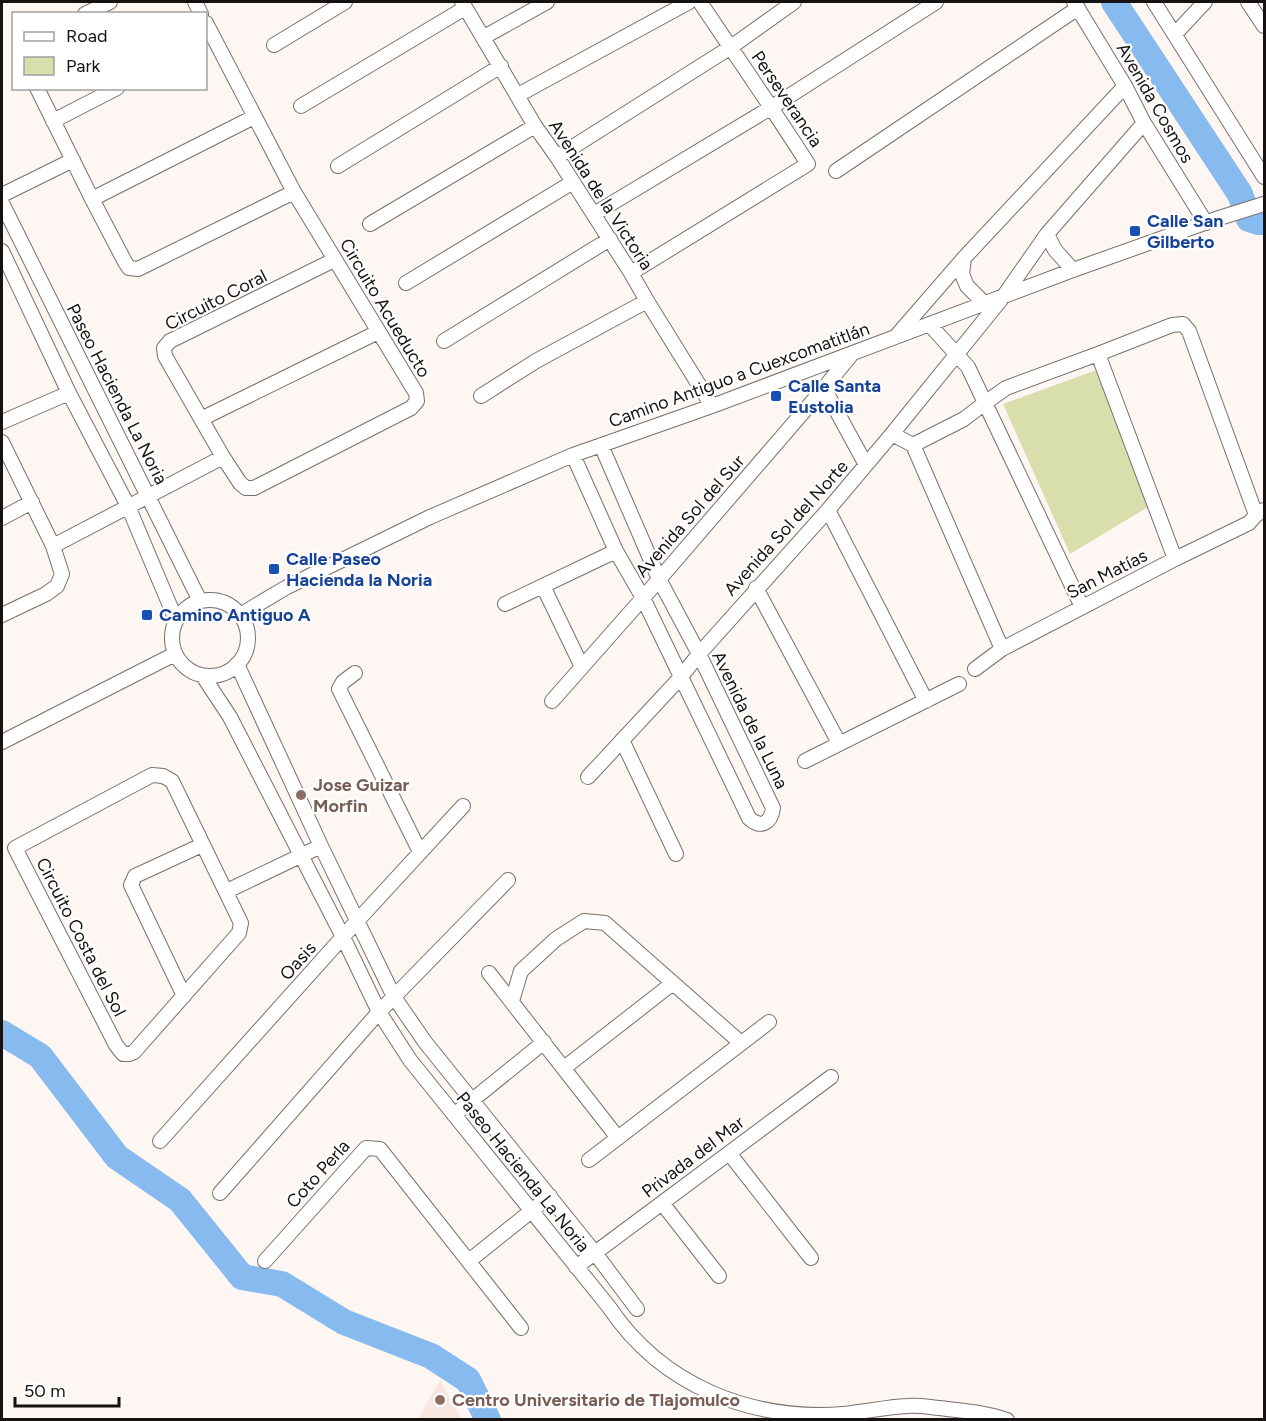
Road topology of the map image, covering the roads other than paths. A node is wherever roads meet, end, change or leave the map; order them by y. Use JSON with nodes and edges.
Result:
{"nodes":[{"id":1,"x":110,"y":2,"type":"edge"},
{"id":2,"x":345,"y":2,"type":"edge"},
{"id":3,"x":547,"y":2,"type":"edge"},
{"id":4,"x":689,"y":2,"type":"edge"},
{"id":5,"x":700,"y":2,"type":"edge"},
{"id":6,"x":794,"y":2,"type":"edge"},
{"id":7,"x":936,"y":2,"type":"edge"},
{"id":8,"x":1154,"y":2,"type":"edge"},
{"id":9,"x":1205,"y":2,"type":"edge"},
{"id":10,"x":1252,"y":3,"type":"edge"},
{"id":11,"x":464,"y":4,"type":"edge"},
{"id":12,"x":1076,"y":5,"type":"edge"},
{"id":13,"x":90,"y":12,"type":"edge"},
{"id":14,"x":1264,"y":26,"type":"edge"},
{"id":15,"x":1175,"y":34,"type":"junction"},
{"id":16,"x":484,"y":38,"type":"junction"},
{"id":17,"x":210,"y":42,"type":"edge"},
{"id":18,"x":274,"y":45,"type":"dead end"},
{"id":19,"x":731,"y":47,"type":"junction"},
{"id":20,"x":501,"y":66,"type":"junction"},
{"id":21,"x":1125,"y":86,"type":"junction"},
{"id":22,"x":38,"y":90,"type":"edge"},
{"id":23,"x":113,"y":90,"type":"edge"},
{"id":24,"x":518,"y":95,"type":"junction"},
{"id":25,"x":302,"y":106,"type":"dead end"},
{"id":26,"x":772,"y":107,"type":"junction"},
{"id":27,"x":254,"y":117,"type":"junction"},
{"id":28,"x":53,"y":121,"type":"junction"},
{"id":29,"x":1144,"y":123,"type":"junction"},
{"id":30,"x":535,"y":126,"type":"junction"},
{"id":31,"x":557,"y":157,"type":"junction"},
{"id":32,"x":73,"y":159,"type":"junction"},
{"id":33,"x":338,"y":166,"type":"dead end"},
{"id":34,"x":836,"y":171,"type":"dead end"},
{"id":35,"x":1264,"y":177,"type":"edge"},
{"id":36,"x":573,"y":182,"type":"junction"},
{"id":37,"x":294,"y":192,"type":"junction"},
{"id":38,"x":2,"y":195,"type":"edge"},
{"id":39,"x":92,"y":200,"type":"junction"},
{"id":40,"x":2,"y":203,"type":"edge"},
{"id":41,"x":1260,"y":206,"type":"edge"},
{"id":42,"x":594,"y":214,"type":"junction"},
{"id":43,"x":1211,"y":221,"type":"junction"},
{"id":44,"x":370,"y":224,"type":"dead end"},
{"id":45,"x":1047,"y":234,"type":"junction"},
{"id":46,"x":610,"y":239,"type":"junction"},
{"id":47,"x":2,"y":251,"type":"edge"},
{"id":48,"x":964,"y":258,"type":"junction"},
{"id":49,"x":334,"y":260,"type":"junction"},
{"id":50,"x":1072,"y":270,"type":"junction"},
{"id":51,"x":632,"y":273,"type":"junction"},
{"id":52,"x":406,"y":283,"type":"dead end"},
{"id":53,"x":1003,"y":297,"type":"junction"},
{"id":54,"x":647,"y":301,"type":"junction"},
{"id":55,"x":984,"y":303,"type":"junction"},
{"id":56,"x":929,"y":324,"type":"junction"},
{"id":57,"x":378,"y":332,"type":"junction"},
{"id":58,"x":896,"y":336,"type":"junction"},
{"id":59,"x":444,"y":341,"type":"dead end"},
{"id":60,"x":853,"y":353,"type":"junction"},
{"id":61,"x":957,"y":354,"type":"junction"},
{"id":62,"x":1098,"y":354,"type":"junction"},
{"id":63,"x":825,"y":388,"type":"junction"},
{"id":64,"x":69,"y":393,"type":"junction"},
{"id":65,"x":481,"y":396,"type":"dead end"},
{"id":66,"x":985,"y":403,"type":"junction"},
{"id":67,"x":712,"y":406,"type":"junction"},
{"id":68,"x":201,"y":419,"type":"junction"},
{"id":69,"x":2,"y":422,"type":"edge"},
{"id":70,"x":892,"y":434,"type":"junction"},
{"id":71,"x":2,"y":442,"type":"edge"},
{"id":72,"x":601,"y":445,"type":"junction"},
{"id":73,"x":913,"y":446,"type":"junction"},
{"id":74,"x":573,"y":455,"type":"junction"},
{"id":75,"x":223,"y":457,"type":"junction"},
{"id":76,"x":866,"y":465,"type":"junction"},
{"id":77,"x":246,"y":488,"type":"joint"},
{"id":78,"x":148,"y":496,"type":"junction"},
{"id":79,"x":32,"y":502,"type":"junction"},
{"id":80,"x":128,"y":506,"type":"junction"},
{"id":81,"x":828,"y":510,"type":"junction"},
{"id":82,"x":1260,"y":513,"type":"edge"},
{"id":83,"x":2,"y":518,"type":"edge"},
{"id":84,"x":53,"y":546,"type":"junction"},
{"id":85,"x":616,"y":551,"type":"junction"},
{"id":86,"x":1175,"y":559,"type":"junction"},
{"id":87,"x":659,"y":579,"type":"junction"},
{"id":88,"x":543,"y":586,"type":"junction"},
{"id":89,"x":756,"y":588,"type":"junction"},
{"id":90,"x":643,"y":598,"type":"junction"},
{"id":91,"x":200,"y":601,"type":"junction"},
{"id":92,"x":505,"y":604,"type":"dead end"},
{"id":93,"x":1082,"y":607,"type":"junction"},
{"id":94,"x":2,"y":615,"type":"edge"},
{"id":95,"x":240,"y":615,"type":"junction"},
{"id":96,"x":176,"y":620,"type":"junction"},
{"id":97,"x":1002,"y":649,"type":"junction"},
{"id":98,"x":175,"y":654,"type":"junction"},
{"id":99,"x":699,"y":654,"type":"junction"},
{"id":100,"x":237,"y":664,"type":"junction"},
{"id":101,"x":582,"y":667,"type":"junction"},
{"id":102,"x":975,"y":669,"type":"dead end"},
{"id":103,"x":355,"y":673,"type":"dead end"},
{"id":104,"x":203,"y":676,"type":"junction"},
{"id":105,"x":680,"y":678,"type":"junction"},
{"id":106,"x":959,"y":684,"type":"dead end"},
{"id":107,"x":552,"y":700,"type":"dead end"},
{"id":108,"x":926,"y":701,"type":"junction"},
{"id":109,"x":622,"y":740,"type":"junction"},
{"id":110,"x":2,"y":742,"type":"edge"},
{"id":111,"x":839,"y":743,"type":"junction"},
{"id":112,"x":805,"y":761,"type":"dead end"},
{"id":113,"x":755,"y":770,"type":"junction"},
{"id":114,"x":588,"y":777,"type":"dead end"},
{"id":115,"x":730,"y":781,"type":"junction"},
{"id":116,"x":464,"y":806,"type":"dead end"},
{"id":117,"x":202,"y":845,"type":"junction"},
{"id":118,"x":321,"y":846,"type":"junction"},
{"id":119,"x":15,"y":848,"type":"junction"},
{"id":120,"x":420,"y":852,"type":"junction"},
{"id":121,"x":2,"y":854,"type":"edge"},
{"id":122,"x":676,"y":855,"type":"dead end"},
{"id":123,"x":301,"y":856,"type":"junction"},
{"id":124,"x":508,"y":880,"type":"dead end"},
{"id":125,"x":226,"y":891,"type":"junction"},
{"id":126,"x":358,"y":920,"type":"junction"},
{"id":127,"x":343,"y":937,"type":"junction"},
{"id":128,"x":489,"y":973,"type":"dead end"},
{"id":129,"x":673,"y":983,"type":"junction"},
{"id":130,"x":184,"y":996,"type":"junction"},
{"id":131,"x":394,"y":997,"type":"junction"},
{"id":132,"x":512,"y":1001,"type":"junction"},
{"id":133,"x":379,"y":1012,"type":"junction"},
{"id":134,"x":769,"y":1022,"type":"dead end"},
{"id":135,"x":544,"y":1042,"type":"junction"},
{"id":136,"x":741,"y":1043,"type":"junction"},
{"id":137,"x":564,"y":1068,"type":"junction"},
{"id":138,"x":831,"y":1077,"type":"dead end"},
{"id":139,"x":472,"y":1100,"type":"junction"},
{"id":140,"x":454,"y":1115,"type":"junction"},
{"id":141,"x":618,"y":1138,"type":"junction"},
{"id":142,"x":160,"y":1141,"type":"dead end"},
{"id":143,"x":729,"y":1153,"type":"junction"},
{"id":144,"x":589,"y":1160,"type":"dead end"},
{"id":145,"x":220,"y":1193,"type":"dead end"},
{"id":146,"x":549,"y":1196,"type":"junction"},
{"id":147,"x":662,"y":1203,"type":"junction"},
{"id":148,"x":531,"y":1211,"type":"junction"},
{"id":149,"x":595,"y":1253,"type":"junction"},
{"id":150,"x":811,"y":1258,"type":"dead end"},
{"id":151,"x":265,"y":1261,"type":"dead end"},
{"id":152,"x":469,"y":1261,"type":"junction"},
{"id":153,"x":576,"y":1267,"type":"junction"},
{"id":154,"x":719,"y":1276,"type":"dead end"},
{"id":155,"x":637,"y":1309,"type":"dead end"},
{"id":156,"x":521,"y":1328,"type":"dead end"},
{"id":157,"x":1007,"y":1419,"type":"edge"}],
"edges":[{"from":1,"to":13,"type":"street"},
{"from":2,"to":18,"type":"street"},
{"from":3,"to":16,"type":"street"},
{"from":4,"to":24,"type":"street"},
{"from":5,"to":19,"type":"street","name":"Perseverancia"},
{"from":6,"to":19,"type":"street"},
{"from":7,"to":26,"type":"street"},
{"from":8,"to":15,"type":"street"},
{"from":9,"to":15,"type":"street"},
{"from":10,"to":14,"type":"street"},
{"from":11,"to":16,"type":"street","name":"Avenida de la Victoria"},
{"from":11,"to":25,"type":"street"},
{"from":12,"to":21,"type":"street","name":"Avenida Cosmos"},
{"from":12,"to":34,"type":"street"},
{"from":15,"to":35,"type":"street"},
{"from":16,"to":20,"type":"street","name":"Avenida de la Victoria"},
{"from":17,"to":27,"type":"street","name":"Circuito Acueducto"},
{"from":19,"to":26,"type":"street","name":"Perseverancia"},
{"from":19,"to":31,"type":"street"},
{"from":20,"to":24,"type":"street","name":"Avenida de la Victoria"},
{"from":20,"to":33,"type":"street"},
{"from":21,"to":29,"type":"street","name":"Avenida Cosmos"},
{"from":21,"to":48,"type":"street"},
{"from":22,"to":28,"type":"street"},
{"from":23,"to":28,"type":"street"},
{"from":24,"to":30,"type":"street","name":"Avenida de la Victoria"},
{"from":26,"to":42,"type":"street"},
{"from":26,"to":51,"type":"street","name":"Perseverancia"},
{"from":27,"to":37,"type":"street","name":"Circuito Acueducto"},
{"from":27,"to":39,"type":"street"},
{"from":28,"to":32,"type":"street"},
{"from":29,"to":43,"type":"street","name":"Avenida Cosmos"},
{"from":29,"to":45,"type":"street","name":"Avenida Sol del Norte"},
{"from":30,"to":31,"type":"street","name":"Avenida de la Victoria"},
{"from":30,"to":44,"type":"street"},
{"from":31,"to":36,"type":"street","name":"Avenida de la Victoria"},
{"from":32,"to":38,"type":"street"},
{"from":32,"to":39,"type":"street"},
{"from":36,"to":42,"type":"street","name":"Avenida de la Victoria"},
{"from":36,"to":52,"type":"street"},
{"from":37,"to":39,"type":"street"},
{"from":37,"to":49,"type":"street","name":"Circuito Acueducto"},
{"from":40,"to":78,"type":"street","name":"Paseo Hacienda La Noria"},
{"from":41,"to":43,"type":"street","name":"Camino Antiguo a Cuexcomatitlán"},
{"from":42,"to":46,"type":"street","name":"Avenida de la Victoria"},
{"from":43,"to":50,"type":"street","name":"Camino Antiguo a Cuexcomatitlán"},
{"from":45,"to":50,"type":"street"},
{"from":45,"to":53,"type":"street","name":"Avenida Sol del Norte"},
{"from":46,"to":51,"type":"street","name":"Avenida de la Victoria"},
{"from":46,"to":59,"type":"street"},
{"from":47,"to":64,"type":"street"},
{"from":48,"to":55,"type":"street"},
{"from":48,"to":58,"type":"street"},
{"from":49,"to":57,"type":"street","name":"Circuito Acueducto"},
{"from":49,"to":68,"type":"street","name":"Circuito Coral"},
{"from":50,"to":53,"type":"street","name":"Camino Antiguo a Cuexcomatitlán"},
{"from":51,"to":54,"type":"street","name":"Avenida de la Victoria"},
{"from":53,"to":55,"type":"street","name":"Camino Antiguo a Cuexcomatitlán"},
{"from":53,"to":61,"type":"street","name":"Avenida Sol del Norte"},
{"from":54,"to":65,"type":"street"},
{"from":54,"to":67,"type":"street","name":"Avenida de la Victoria"},
{"from":55,"to":56,"type":"street","name":"Camino Antiguo a Cuexcomatitlán"},
{"from":56,"to":58,"type":"street","name":"Camino Antiguo a Cuexcomatitlán"},
{"from":56,"to":61,"type":"street"},
{"from":57,"to":68,"type":"street"},
{"from":57,"to":77,"type":"street","name":"Circuito Acueducto"},
{"from":58,"to":60,"type":"street","name":"Camino Antiguo a Cuexcomatitlán"},
{"from":60,"to":63,"type":"street","name":"Avenida Sol del Sur"},
{"from":60,"to":67,"type":"street","name":"Camino Antiguo a Cuexcomatitlán"},
{"from":61,"to":66,"type":"street"},
{"from":61,"to":70,"type":"street","name":"Avenida Sol del Norte"},
{"from":62,"to":66,"type":"street"},
{"from":62,"to":82,"type":"street"},
{"from":62,"to":86,"type":"street"},
{"from":63,"to":76,"type":"street"},
{"from":63,"to":87,"type":"street","name":"Avenida Sol del Sur"},
{"from":64,"to":69,"type":"street"},
{"from":64,"to":80,"type":"street"},
{"from":66,"to":73,"type":"street"},
{"from":66,"to":93,"type":"street"},
{"from":67,"to":72,"type":"street","name":"Camino Antiguo a Cuexcomatitlán"},
{"from":68,"to":75,"type":"street","name":"Circuito Coral"},
{"from":70,"to":73,"type":"street"},
{"from":70,"to":76,"type":"street","name":"Avenida Sol del Norte"},
{"from":71,"to":79,"type":"street"},
{"from":72,"to":74,"type":"street","name":"Camino Antiguo a Cuexcomatitlán"},
{"from":72,"to":87,"type":"street","name":"Avenida de la Luna"},
{"from":73,"to":97,"type":"street"},
{"from":74,"to":85,"type":"street","name":"Avenida de la Luna"},
{"from":74,"to":95,"type":"street","name":"Camino Antiguo a Cuexcomatitlán"},
{"from":75,"to":77,"type":"street","name":"Circuito Coral"},
{"from":75,"to":78,"type":"street"},
{"from":76,"to":81,"type":"street","name":"Avenida Sol del Norte"},
{"from":78,"to":80,"type":"street"},
{"from":78,"to":91,"type":"street","name":"Paseo Hacienda La Noria"},
{"from":79,"to":83,"type":"street"},
{"from":79,"to":84,"type":"street"},
{"from":80,"to":84,"type":"street"},
{"from":80,"to":96,"type":"street"},
{"from":81,"to":89,"type":"street","name":"Avenida Sol del Norte"},
{"from":81,"to":108,"type":"street"},
{"from":82,"to":86,"type":"street","name":"San Matías"},
{"from":84,"to":94,"type":"street"},
{"from":85,"to":88,"type":"street"},
{"from":85,"to":90,"type":"street","name":"Avenida de la Luna"},
{"from":86,"to":93,"type":"street","name":"San Matías"},
{"from":87,"to":90,"type":"street","name":"Avenida Sol del Sur"},
{"from":87,"to":99,"type":"street","name":"Avenida de la Luna"},
{"from":88,"to":92,"type":"street"},
{"from":88,"to":101,"type":"street"},
{"from":89,"to":99,"type":"street","name":"Avenida Sol del Norte"},
{"from":89,"to":111,"type":"street"},
{"from":90,"to":101,"type":"street","name":"Avenida Sol del Sur"},
{"from":90,"to":105,"type":"street","name":"Avenida de la Luna"},
{"from":91,"to":95,"type":"street"},
{"from":91,"to":96,"type":"street"},
{"from":93,"to":97,"type":"street","name":"San Matías"},
{"from":95,"to":100,"type":"street"},
{"from":96,"to":98,"type":"street"},
{"from":97,"to":102,"type":"street","name":"San Matías"},
{"from":98,"to":104,"type":"street"},
{"from":98,"to":110,"type":"street"},
{"from":99,"to":105,"type":"street","name":"Avenida Sol del Norte"},
{"from":99,"to":113,"type":"street","name":"Avenida de la Luna"},
{"from":100,"to":104,"type":"street"},
{"from":100,"to":118,"type":"street","name":"Paseo Hacienda La Noria"},
{"from":101,"to":107,"type":"street","name":"Avenida Sol del Sur"},
{"from":103,"to":120,"type":"street"},
{"from":104,"to":123,"type":"street","name":"Paseo Hacienda La Noria"},
{"from":105,"to":109,"type":"street","name":"Avenida Sol del Norte"},
{"from":105,"to":115,"type":"street","name":"Avenida de la Luna"},
{"from":106,"to":108,"type":"street"},
{"from":108,"to":111,"type":"street"},
{"from":109,"to":114,"type":"street","name":"Avenida Sol del Norte"},
{"from":109,"to":122,"type":"street"},
{"from":111,"to":112,"type":"street"},
{"from":113,"to":115,"type":"street"},
{"from":113,"to":115,"type":"street","name":"Avenida de la Luna"},
{"from":116,"to":120,"type":"street","name":"Oasis"},
{"from":117,"to":119,"type":"street","name":"Circuito Costa del Sol"},
{"from":117,"to":125,"type":"street","name":"Circuito Costa del Sol"},
{"from":117,"to":130,"type":"street"},
{"from":118,"to":123,"type":"street"},
{"from":118,"to":126,"type":"street","name":"Paseo Hacienda La Noria"},
{"from":119,"to":121,"type":"street"},
{"from":119,"to":130,"type":"street","name":"Circuito Costa del Sol"},
{"from":120,"to":126,"type":"street","name":"Oasis"},
{"from":123,"to":125,"type":"street"},
{"from":123,"to":127,"type":"street","name":"Paseo Hacienda La Noria"},
{"from":124,"to":131,"type":"street"},
{"from":125,"to":130,"type":"street","name":"Circuito Costa del Sol"},
{"from":126,"to":127,"type":"street","name":"Oasis"},
{"from":126,"to":131,"type":"street","name":"Paseo Hacienda La Noria"},
{"from":127,"to":133,"type":"street","name":"Paseo Hacienda La Noria"},
{"from":127,"to":142,"type":"street","name":"Oasis"},
{"from":128,"to":132,"type":"street"},
{"from":129,"to":132,"type":"street"},
{"from":129,"to":136,"type":"street"},
{"from":129,"to":137,"type":"street"},
{"from":131,"to":133,"type":"street"},
{"from":131,"to":139,"type":"street","name":"Paseo Hacienda La Noria"},
{"from":132,"to":135,"type":"street"},
{"from":133,"to":140,"type":"street","name":"Paseo Hacienda La Noria"},
{"from":133,"to":145,"type":"street"},
{"from":134,"to":136,"type":"street"},
{"from":135,"to":137,"type":"street"},
{"from":135,"to":139,"type":"street"},
{"from":136,"to":141,"type":"street"},
{"from":137,"to":141,"type":"street"},
{"from":138,"to":143,"type":"street","name":"Privada del Mar"},
{"from":139,"to":140,"type":"street"},
{"from":139,"to":146,"type":"street","name":"Paseo Hacienda La Noria"},
{"from":140,"to":148,"type":"street","name":"Paseo Hacienda La Noria"},
{"from":141,"to":144,"type":"street"},
{"from":143,"to":147,"type":"street","name":"Privada del Mar"},
{"from":143,"to":150,"type":"street"},
{"from":146,"to":148,"type":"street"},
{"from":146,"to":149,"type":"street","name":"Paseo Hacienda La Noria"},
{"from":147,"to":149,"type":"street","name":"Privada del Mar"},
{"from":147,"to":154,"type":"street"},
{"from":148,"to":152,"type":"street"},
{"from":148,"to":153,"type":"street","name":"Paseo Hacienda La Noria"},
{"from":149,"to":153,"type":"street","name":"Privada del Mar"},
{"from":149,"to":155,"type":"street","name":"Paseo Hacienda La Noria"},
{"from":151,"to":152,"type":"street","name":"Coto Perla"},
{"from":152,"to":156,"type":"street","name":"Coto Perla"},
{"from":153,"to":157,"type":"street","name":"Paseo Hacienda La Noria"}]}
